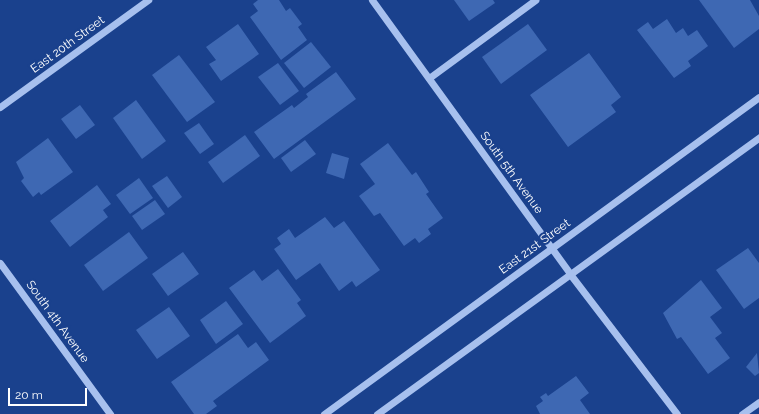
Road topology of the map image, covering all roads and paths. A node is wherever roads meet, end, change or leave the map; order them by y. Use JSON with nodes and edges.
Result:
{"nodes":[{"id":1,"x":148,"y":0,"type":"edge"},
{"id":2,"x":372,"y":0,"type":"edge"},
{"id":3,"x":535,"y":0,"type":"edge"},
{"id":4,"x":430,"y":78,"type":"junction"},
{"id":5,"x":759,"y":97,"type":"edge"},
{"id":6,"x":1,"y":105,"type":"edge"},
{"id":7,"x":759,"y":137,"type":"edge"},
{"id":8,"x":551,"y":248,"type":"junction"},
{"id":9,"x":0,"y":262,"type":"edge"},
{"id":10,"x":570,"y":274,"type":"junction"},
{"id":11,"x":759,"y":402,"type":"edge"},
{"id":12,"x":678,"y":413,"type":"edge"},
{"id":13,"x":110,"y":414,"type":"edge"},
{"id":14,"x":324,"y":414,"type":"edge"},
{"id":15,"x":377,"y":414,"type":"edge"},
{"id":16,"x":742,"y":414,"type":"edge"}],
"edges":[{"from":1,"to":6,"type":"street","name":"East 20th Street"},
{"from":2,"to":4,"type":"street","name":"South 5th Avenue"},
{"from":3,"to":4,"type":"street"},
{"from":4,"to":8,"type":"street","name":"South 5th Avenue"},
{"from":5,"to":8,"type":"street","name":"East 21st Street"},
{"from":7,"to":10,"type":"street"},
{"from":8,"to":10,"type":"street","name":"South 5th Avenue"},
{"from":8,"to":14,"type":"street","name":"East 21st Street"},
{"from":9,"to":13,"type":"street","name":"South 4th Avenue"},
{"from":10,"to":12,"type":"street","name":"South 5th Avenue"},
{"from":10,"to":15,"type":"street"},
{"from":11,"to":16,"type":"street"}]}
